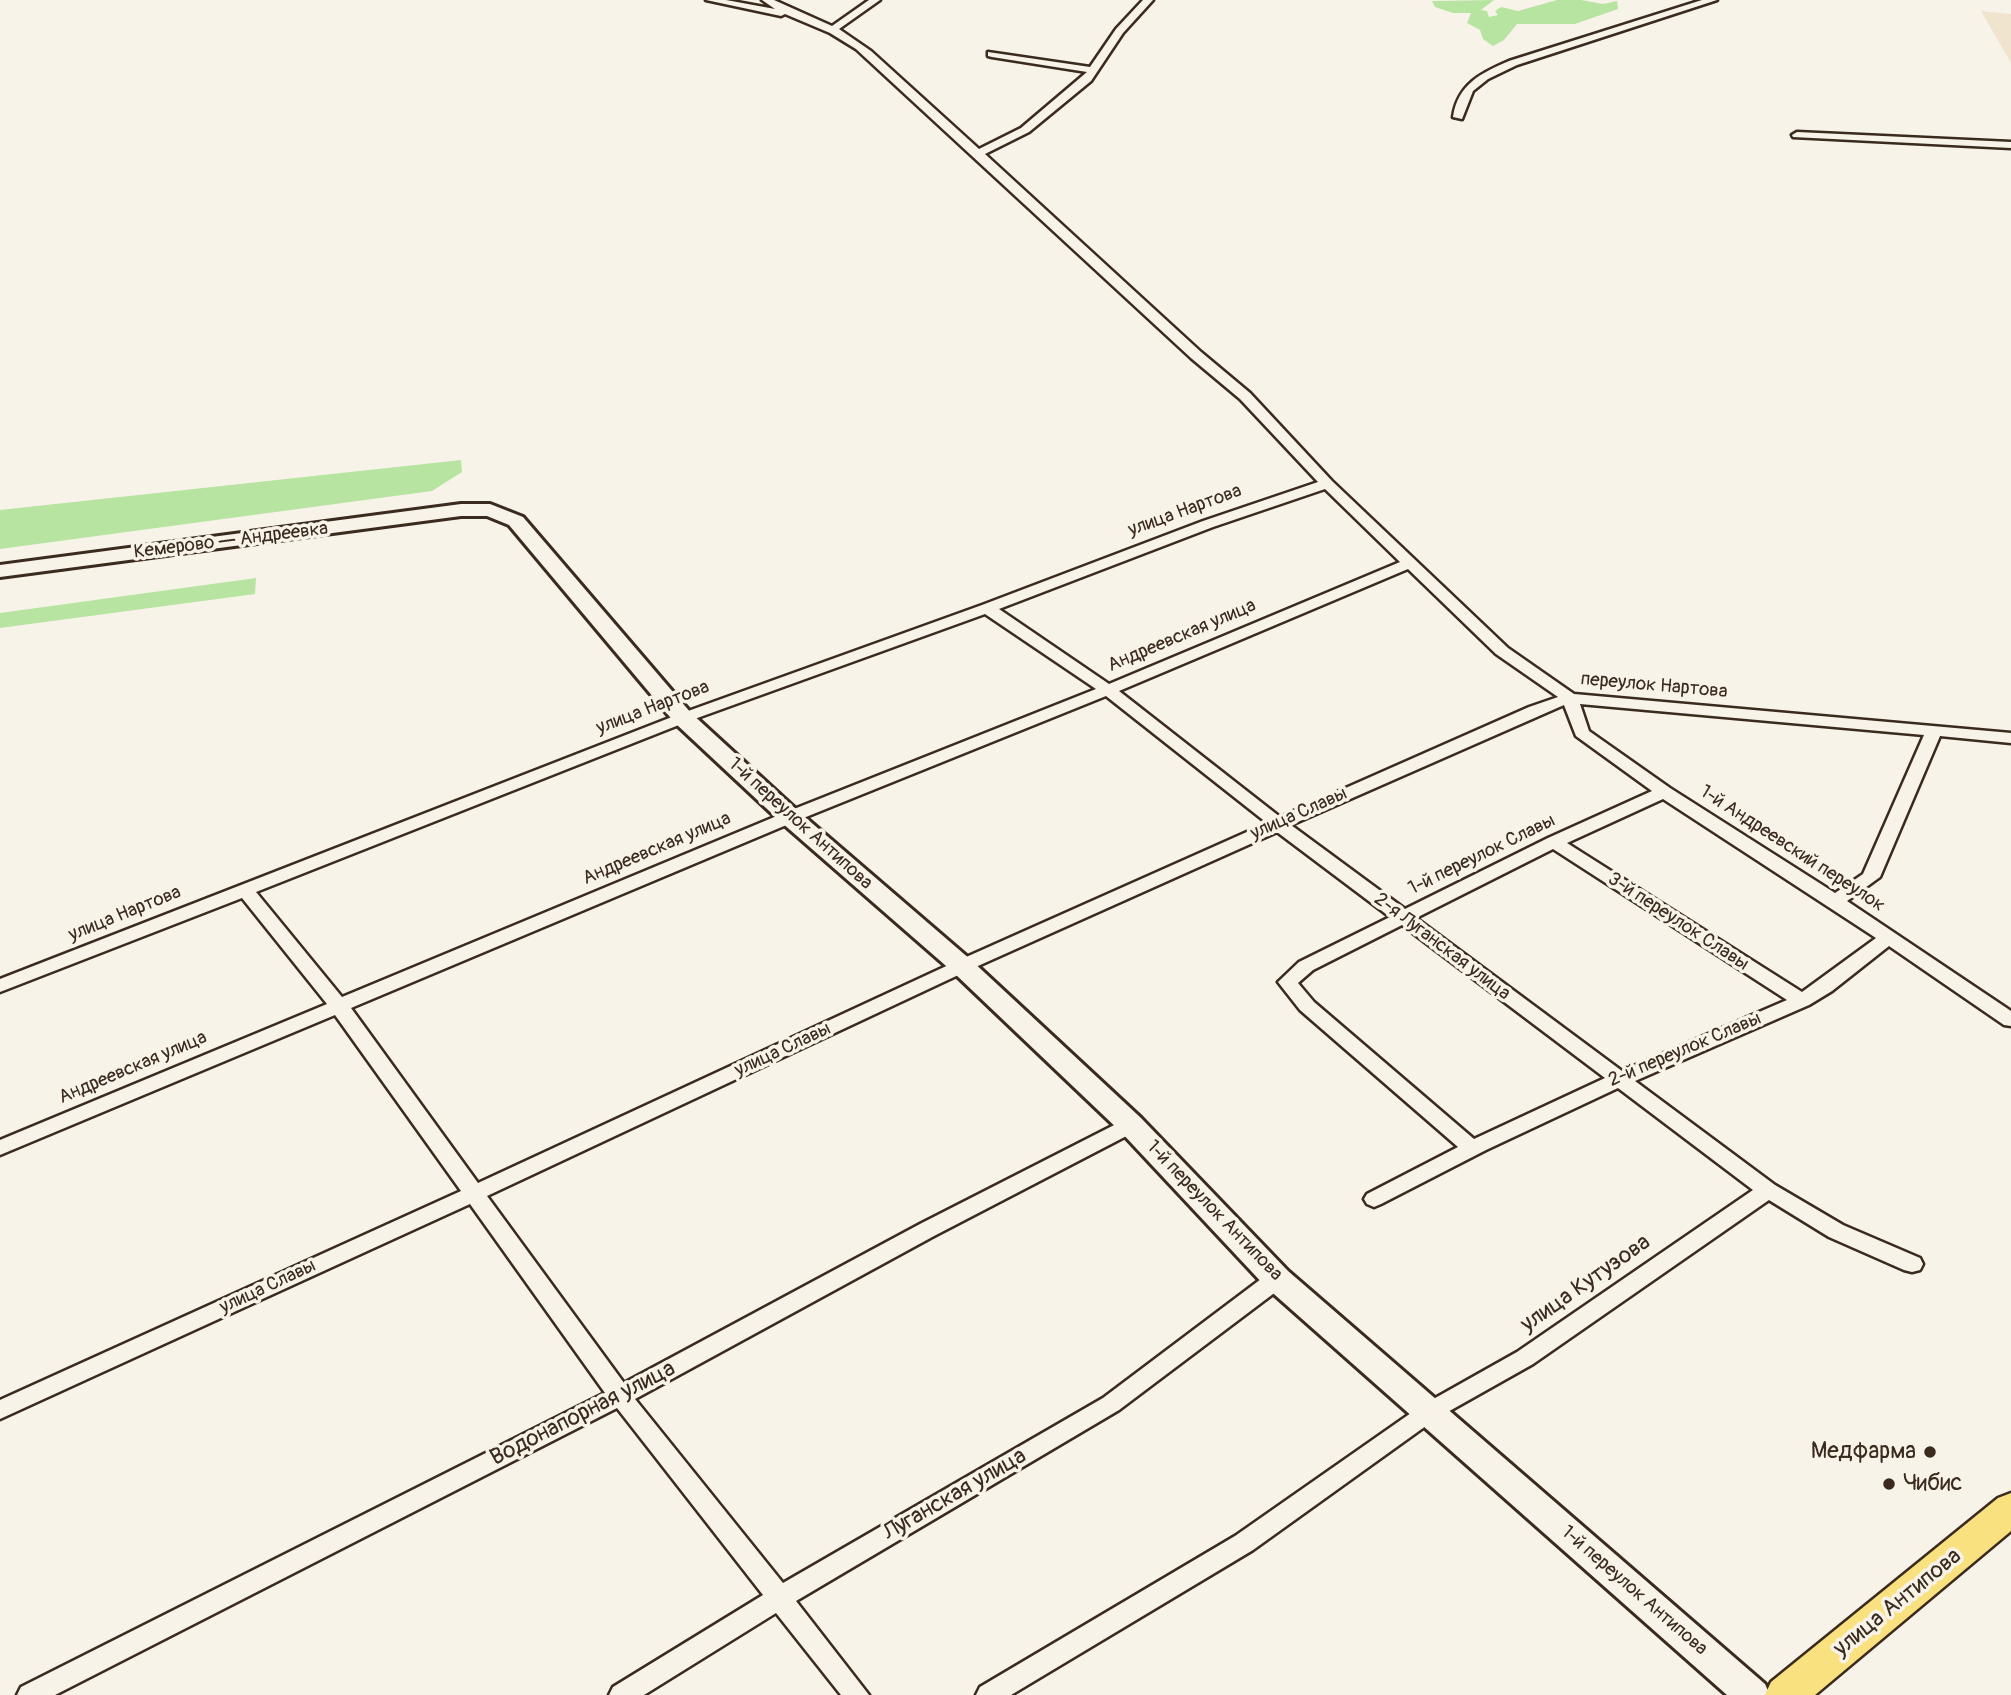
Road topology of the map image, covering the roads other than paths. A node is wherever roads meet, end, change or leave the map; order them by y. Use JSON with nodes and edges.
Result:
{"nodes":[{"id":1,"x":710,"y":0,"type":"edge"},
{"id":2,"x":767,"y":0,"type":"edge"},
{"id":3,"x":875,"y":0,"type":"edge"},
{"id":4,"x":1148,"y":0,"type":"edge"},
{"id":5,"x":1712,"y":0,"type":"edge"},
{"id":6,"x":794,"y":16,"type":"junction"},
{"id":7,"x":832,"y":30,"type":"junction"},
{"id":8,"x":992,"y":54,"type":"dead end"},
{"id":9,"x":1093,"y":70,"type":"junction"},
{"id":10,"x":1458,"y":117,"type":"dead end"},
{"id":11,"x":1797,"y":135,"type":"dead end"},
{"id":12,"x":2011,"y":145,"type":"edge"},
{"id":13,"x":977,"y":154,"type":"junction"},
{"id":14,"x":1327,"y":484,"type":"junction"},
{"id":15,"x":1409,"y":563,"type":"junction"},
{"id":16,"x":0,"y":571,"type":"edge"},
{"id":17,"x":986,"y":608,"type":"junction"},
{"id":18,"x":1108,"y":690,"type":"junction"},
{"id":19,"x":1570,"y":698,"type":"junction"},
{"id":20,"x":683,"y":718,"type":"junction"},
{"id":21,"x":1934,"y":732,"type":"junction"},
{"id":22,"x":2011,"y":738,"type":"edge"},
{"id":23,"x":1664,"y":792,"type":"junction"},
{"id":24,"x":790,"y":817,"type":"junction"},
{"id":25,"x":1277,"y":823,"type":"junction"},
{"id":26,"x":1554,"y":842,"type":"junction"},
{"id":27,"x":244,"y":889,"type":"junction"},
{"id":28,"x":1835,"y":901,"type":"junction"},
{"id":29,"x":1403,"y":918,"type":"junction"},
{"id":30,"x":1889,"y":936,"type":"junction"},
{"id":31,"x":962,"y":966,"type":"junction"},
{"id":32,"x":0,"y":986,"type":"edge"},
{"id":33,"x":1802,"y":1001,"type":"junction"},
{"id":34,"x":338,"y":1005,"type":"junction"},
{"id":35,"x":2011,"y":1020,"type":"edge"},
{"id":36,"x":1617,"y":1079,"type":"junction"},
{"id":37,"x":1131,"y":1125,"type":"junction"},
{"id":38,"x":0,"y":1147,"type":"edge"},
{"id":39,"x":1471,"y":1147,"type":"junction"},
{"id":40,"x":1768,"y":1190,"type":"junction"},
{"id":41,"x":475,"y":1193,"type":"junction"},
{"id":42,"x":1374,"y":1199,"type":"dead end"},
{"id":43,"x":1912,"y":1264,"type":"dead end"},
{"id":44,"x":1277,"y":1279,"type":"junction"},
{"id":45,"x":620,"y":1396,"type":"junction"},
{"id":46,"x":0,"y":1410,"type":"edge"},
{"id":47,"x":1429,"y":1412,"type":"junction"},
{"id":48,"x":2011,"y":1509,"type":"edge"},
{"id":49,"x":779,"y":1598,"type":"junction"},
{"id":50,"x":30,"y":1695,"type":"edge"},
{"id":51,"x":622,"y":1695,"type":"edge"},
{"id":52,"x":856,"y":1695,"type":"edge"},
{"id":53,"x":989,"y":1695,"type":"edge"},
{"id":54,"x":1752,"y":1695,"type":"edge"},
{"id":55,"x":1785,"y":1695,"type":"edge"}],
"edges":[{"from":1,"to":6,"type":"street"},
{"from":2,"to":6,"type":"street"},
{"from":3,"to":7,"type":"street"},
{"from":4,"to":9,"type":"street"},
{"from":5,"to":10,"type":"street"},
{"from":6,"to":7,"type":"street","name":"переулок Нартова"},
{"from":7,"to":13,"type":"street","name":"переулок Нартова"},
{"from":8,"to":9,"type":"street"},
{"from":9,"to":13,"type":"street"},
{"from":11,"to":12,"type":"street"},
{"from":13,"to":14,"type":"street","name":"переулок Нартова"},
{"from":14,"to":15,"type":"street","name":"переулок Нартова"},
{"from":14,"to":17,"type":"street","name":"улица Нартова"},
{"from":15,"to":18,"type":"street","name":"Андреевская улица"},
{"from":15,"to":19,"type":"street","name":"переулок Нартова"},
{"from":16,"to":20,"type":"main road","name":"Кемерово — Андреевка"},
{"from":17,"to":18,"type":"street","name":"2-я Луганская улица"},
{"from":17,"to":20,"type":"street","name":"улица Нартова"},
{"from":18,"to":24,"type":"street","name":"Андреевская улица"},
{"from":18,"to":25,"type":"street","name":"2-я Луганская улица"},
{"from":19,"to":21,"type":"street","name":"переулок Нартова"},
{"from":19,"to":23,"type":"street","name":"1-й Андреевский переулок"},
{"from":19,"to":25,"type":"street","name":"улица Славы"},
{"from":20,"to":24,"type":"main road","name":"1-й переулок Антипова"},
{"from":20,"to":27,"type":"street","name":"улица Нартова"},
{"from":21,"to":22,"type":"street","name":"переулок Нартова"},
{"from":21,"to":28,"type":"street"},
{"from":23,"to":26,"type":"street","name":"1-й переулок Славы"},
{"from":23,"to":28,"type":"street","name":"1-й Андреевский переулок"},
{"from":24,"to":31,"type":"main road","name":"1-й переулок Антипова"},
{"from":24,"to":34,"type":"street","name":"Андреевская улица"},
{"from":25,"to":29,"type":"street","name":"2-я Луганская улица"},
{"from":25,"to":31,"type":"street","name":"улица Славы"},
{"from":26,"to":29,"type":"street","name":"1-й переулок Славы"},
{"from":26,"to":33,"type":"street","name":"3-й переулок Славы"},
{"from":27,"to":32,"type":"street","name":"улица Нартова"},
{"from":27,"to":34,"type":"street"},
{"from":28,"to":30,"type":"street","name":"1-й Андреевский переулок"},
{"from":29,"to":36,"type":"street","name":"2-я Луганская улица"},
{"from":29,"to":39,"type":"street","name":"1-й переулок Славы"},
{"from":30,"to":33,"type":"street","name":"2-й переулок Славы"},
{"from":30,"to":35,"type":"street","name":"1-й Андреевский переулок"},
{"from":31,"to":37,"type":"main road","name":"1-й переулок Антипова"},
{"from":31,"to":41,"type":"street","name":"улица Славы"},
{"from":33,"to":36,"type":"street","name":"2-й переулок Славы"},
{"from":34,"to":38,"type":"street","name":"Андреевская улица"},
{"from":34,"to":41,"type":"street"},
{"from":36,"to":39,"type":"street","name":"2-й переулок Славы"},
{"from":36,"to":40,"type":"street","name":"2-я Луганская улица"},
{"from":37,"to":44,"type":"main road","name":"1-й переулок Антипова"},
{"from":37,"to":45,"type":"street","name":"Водонапорная улица"},
{"from":39,"to":42,"type":"street","name":"2-й переулок Славы"},
{"from":40,"to":43,"type":"street","name":"2-я Луганская улица"},
{"from":40,"to":47,"type":"street","name":"улица Кутузова"},
{"from":41,"to":45,"type":"street"},
{"from":41,"to":46,"type":"street","name":"улица Славы"},
{"from":44,"to":47,"type":"main road","name":"1-й переулок Антипова"},
{"from":44,"to":49,"type":"street","name":"Луганская улица"},
{"from":45,"to":49,"type":"street"},
{"from":45,"to":50,"type":"street","name":"Водонапорная улица"},
{"from":47,"to":53,"type":"street","name":"улица Кутузова"},
{"from":47,"to":54,"type":"main road","name":"1-й переулок Антипова"},
{"from":48,"to":55,"type":"main road","name":"улица Антипова"},
{"from":49,"to":51,"type":"street","name":"Луганская улица"},
{"from":49,"to":52,"type":"street"}]}
